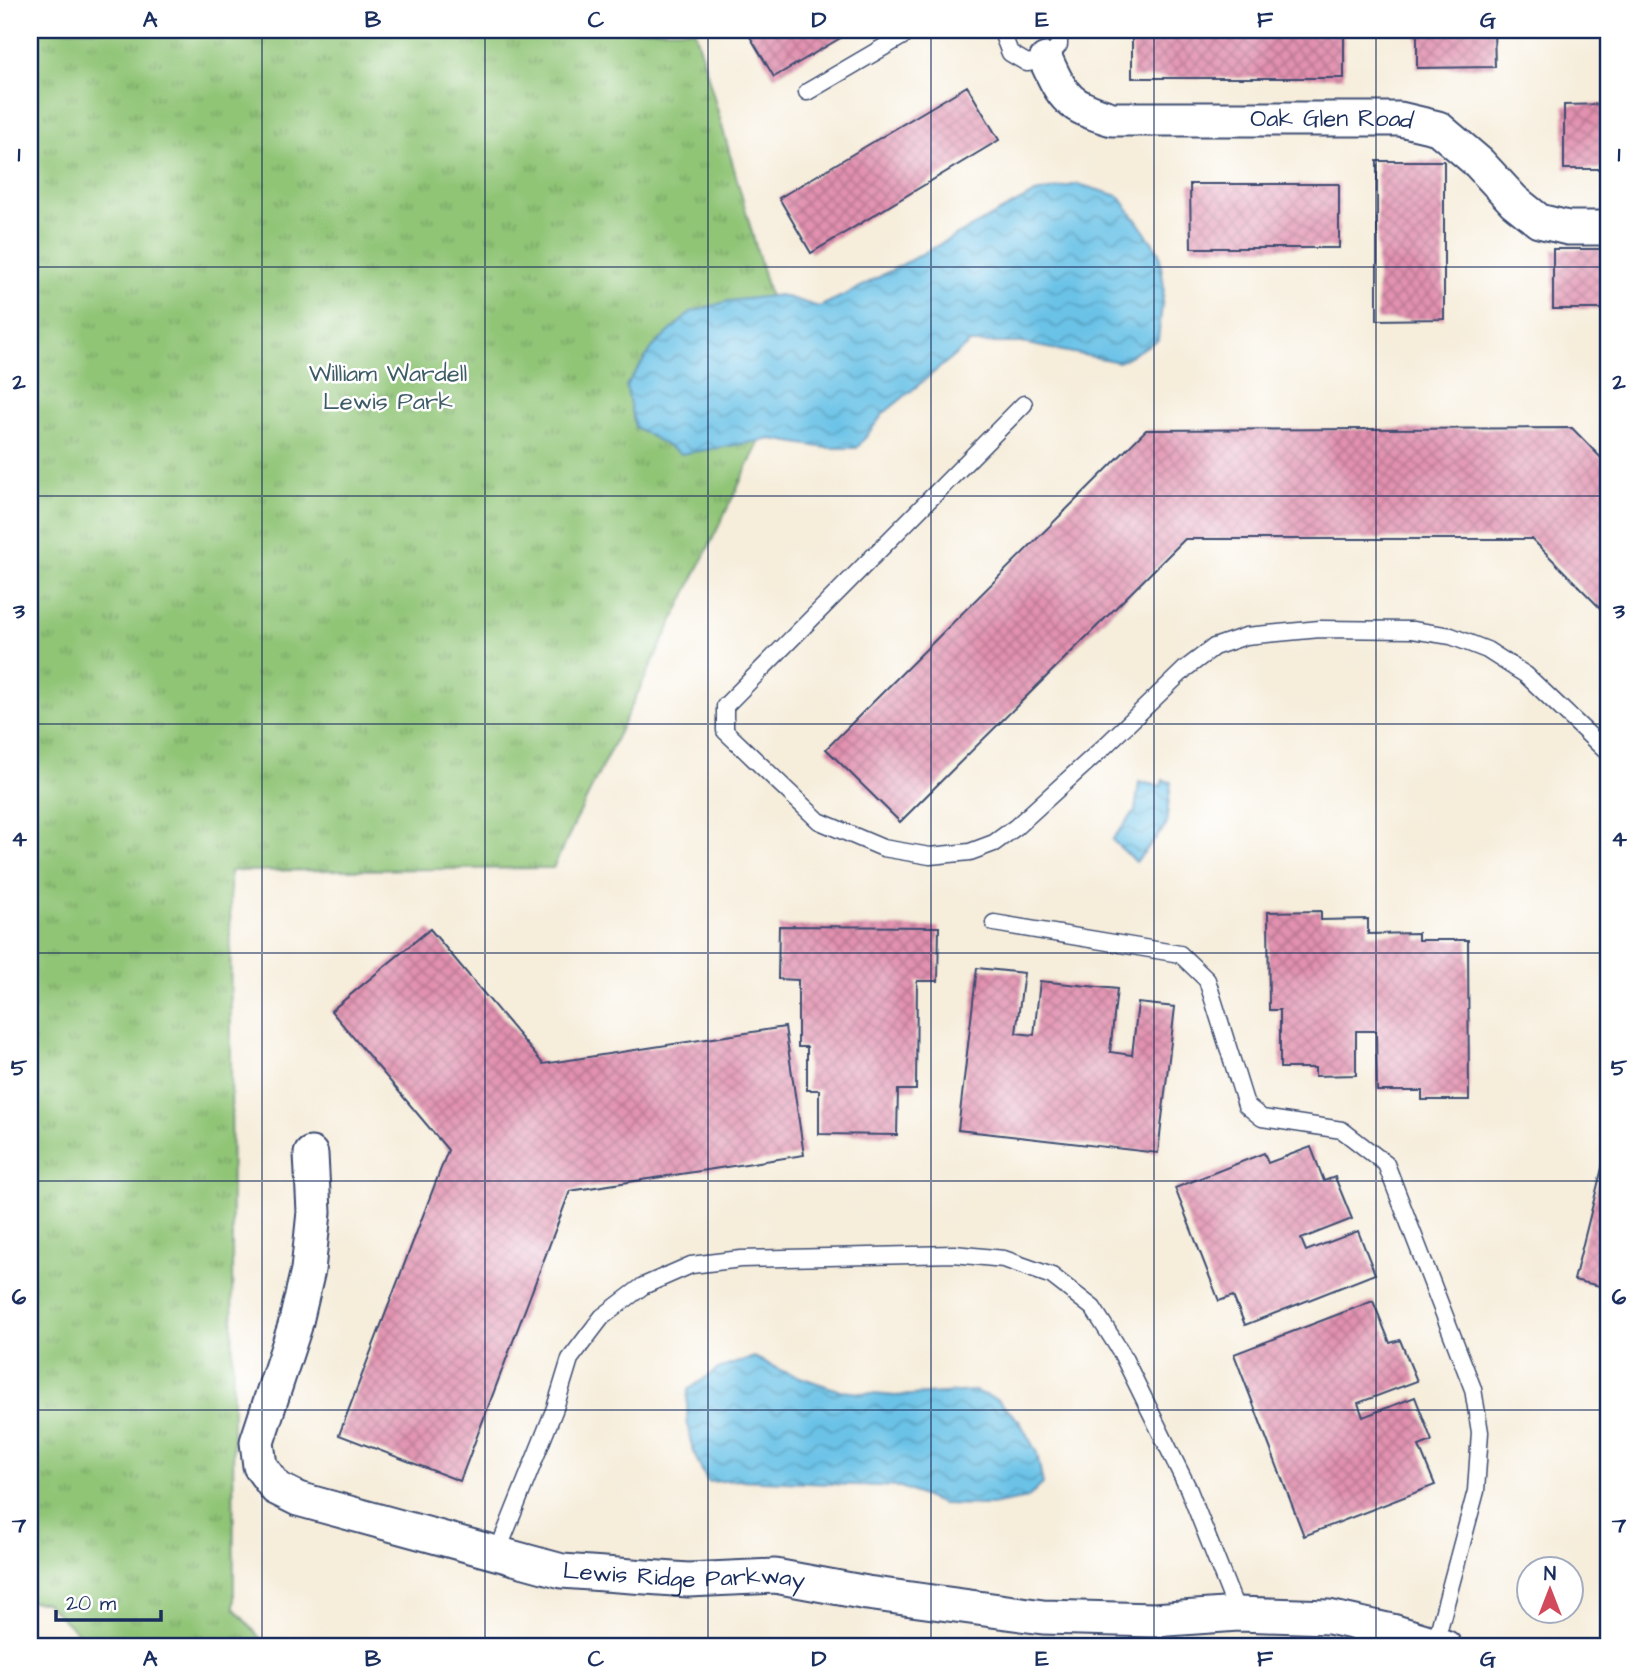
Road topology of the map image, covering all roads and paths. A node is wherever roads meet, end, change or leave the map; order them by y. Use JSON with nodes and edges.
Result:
{"nodes":[{"id":1,"x":913,"y":30,"type":"edge"},
{"id":2,"x":1005,"y":30,"type":"edge"},
{"id":3,"x":1053,"y":45,"type":"edge"},
{"id":4,"x":807,"y":92,"type":"dead end"},
{"id":5,"x":1608,"y":228,"type":"edge"},
{"id":6,"x":1024,"y":404,"type":"dead end"},
{"id":7,"x":1608,"y":753,"type":"edge"},
{"id":8,"x":995,"y":923,"type":"dead end"},
{"id":9,"x":311,"y":1154,"type":"dead end"},
{"id":10,"x":497,"y":1553,"type":"junction"},
{"id":11,"x":1238,"y":1614,"type":"junction"},
{"id":12,"x":1440,"y":1646,"type":"edge"}],
"edges":[{"from":1,"to":4,"type":"lane"},
{"from":2,"to":3,"type":"lane"},
{"from":3,"to":5,"type":"street","name":"Oak Glen Road"},
{"from":6,"to":7,"type":"lane"},
{"from":8,"to":12,"type":"lane"},
{"from":9,"to":10,"type":"street","name":"Lewis Ridge Parkway"},
{"from":10,"to":11,"type":"street","name":"Lewis Ridge Parkway"},
{"from":10,"to":11,"type":"lane"},
{"from":11,"to":12,"type":"street","name":"Lewis Ridge Parkway"}]}
